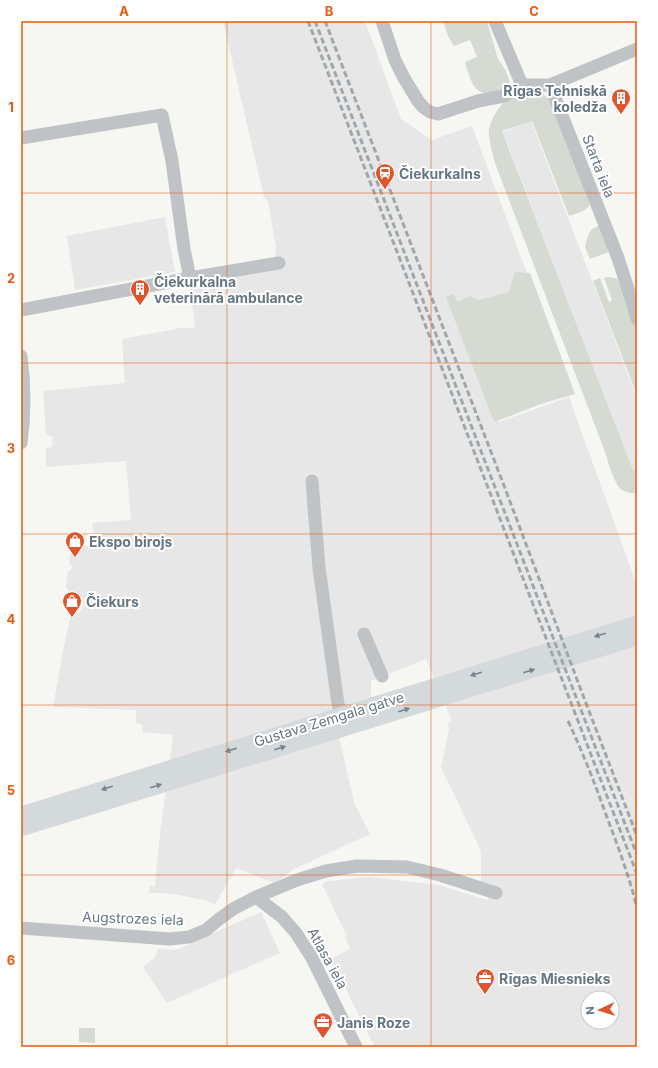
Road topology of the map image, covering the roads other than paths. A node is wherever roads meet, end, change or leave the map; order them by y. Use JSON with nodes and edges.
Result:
{"nodes":[{"id":1,"x":382,"y":21,"type":"edge"},
{"id":2,"x":495,"y":21,"type":"edge"},
{"id":3,"x":637,"y":49,"type":"edge"},
{"id":4,"x":522,"y":85,"type":"junction"},
{"id":5,"x":550,"y":85,"type":"junction"},
{"id":6,"x":21,"y":138,"type":"edge"},
{"id":7,"x":279,"y":263,"type":"dead end"},
{"id":8,"x":190,"y":278,"type":"junction"},
{"id":9,"x":21,"y":310,"type":"edge"},
{"id":10,"x":637,"y":319,"type":"edge"},
{"id":11,"x":21,"y":356,"type":"edge"},
{"id":12,"x":21,"y":441,"type":"edge"},
{"id":13,"x":312,"y":481,"type":"dead end"},
{"id":14,"x":637,"y":624,"type":"edge"},
{"id":15,"x":364,"y":634,"type":"dead end"},
{"id":16,"x":637,"y":638,"type":"edge"},
{"id":17,"x":382,"y":676,"type":"dead end"},
{"id":18,"x":347,"y":733,"type":"dead end"},
{"id":19,"x":78,"y":804,"type":"junction"},
{"id":20,"x":21,"y":810,"type":"edge"},
{"id":21,"x":21,"y":815,"type":"edge"},
{"id":22,"x":21,"y":828,"type":"edge"},
{"id":23,"x":21,"y":835,"type":"edge"},
{"id":24,"x":496,"y":893,"type":"dead end"},
{"id":25,"x":256,"y":897,"type":"junction"},
{"id":26,"x":21,"y":928,"type":"edge"},
{"id":27,"x":356,"y":1047,"type":"edge"}],
"edges":[{"from":1,"to":4,"type":"street"},
{"from":2,"to":4,"type":"street"},
{"from":3,"to":5,"type":"street"},
{"from":4,"to":5,"type":"street"},
{"from":5,"to":10,"type":"street","name":"Starta iela"},
{"from":6,"to":8,"type":"street"},
{"from":7,"to":8,"type":"street"},
{"from":8,"to":9,"type":"street"},
{"from":11,"to":12,"type":"street"},
{"from":13,"to":18,"type":"street"},
{"from":14,"to":19,"type":"main road","name":"Gustava Zemgala gatve","one_way":true},
{"from":15,"to":17,"type":"street"},
{"from":19,"to":16,"type":"main road","name":"Gustava Zemgala gatve","one_way":true},
{"from":19,"to":20,"type":"main road"},
{"from":19,"to":21,"type":"main road","name":"Gustava Zemgala gatve"},
{"from":19,"to":22,"type":"main road","name":"Gustava Zemgala gatve"},
{"from":19,"to":23,"type":"main road"},
{"from":24,"to":25,"type":"street","name":"Augstrozes iela"},
{"from":25,"to":26,"type":"street","name":"Augstrozes iela"},
{"from":25,"to":27,"type":"street","name":"Atlasa iela"}]}
